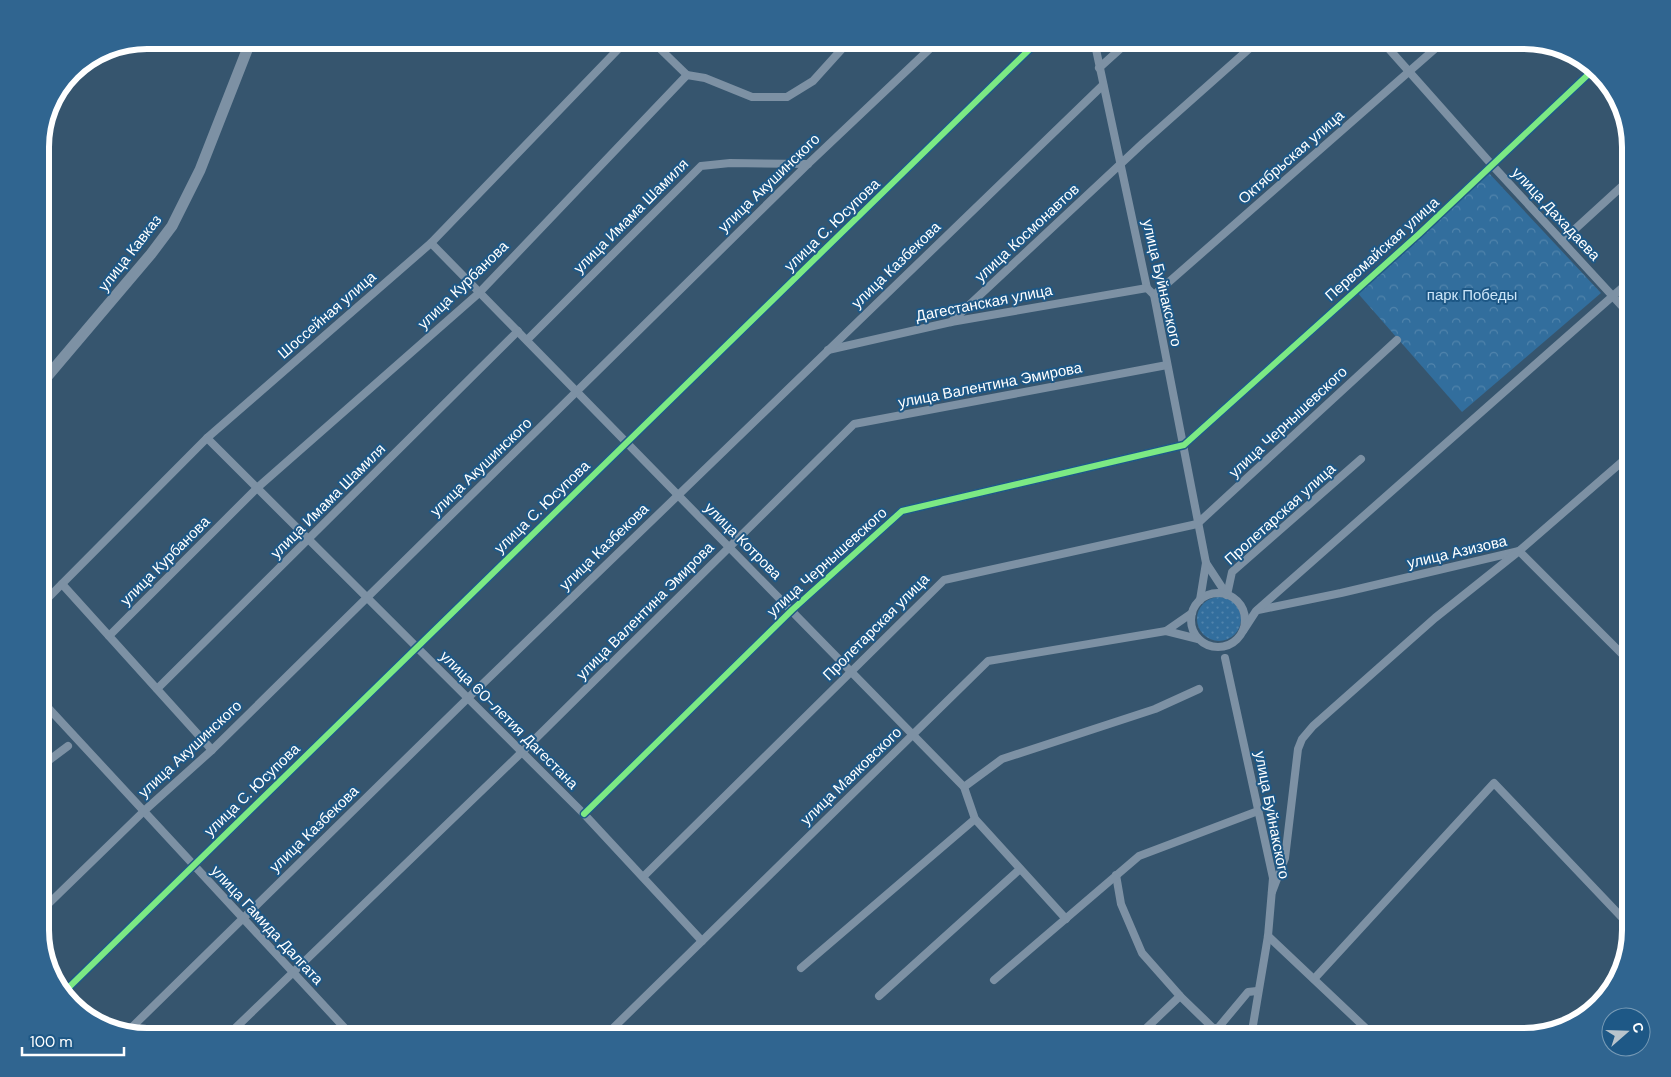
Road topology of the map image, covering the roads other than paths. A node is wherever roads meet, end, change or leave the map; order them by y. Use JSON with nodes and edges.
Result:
{"nodes":[{"id":1,"x":247,"y":49,"type":"edge"},
{"id":2,"x":618,"y":49,"type":"edge"},
{"id":3,"x":661,"y":49,"type":"edge"},
{"id":4,"x":842,"y":49,"type":"edge"},
{"id":5,"x":929,"y":49,"type":"edge"},
{"id":6,"x":1030,"y":49,"type":"edge"},
{"id":7,"x":1096,"y":49,"type":"edge"},
{"id":8,"x":1120,"y":49,"type":"edge"},
{"id":9,"x":1249,"y":49,"type":"edge"},
{"id":10,"x":1389,"y":49,"type":"edge"},
{"id":11,"x":1435,"y":49,"type":"edge"},
{"id":12,"x":1100,"y":68,"type":"junction"},
{"id":13,"x":1409,"y":73,"type":"junction"},
{"id":14,"x":1589,"y":73,"type":"edge"},
{"id":15,"x":687,"y":75,"type":"junction"},
{"id":16,"x":1103,"y":85,"type":"junction"},
{"id":17,"x":808,"y":164,"type":"junction"},
{"id":18,"x":1121,"y":164,"type":"junction"},
{"id":19,"x":1492,"y":166,"type":"junction"},
{"id":20,"x":1622,"y":186,"type":"edge"},
{"id":21,"x":1562,"y":241,"type":"junction"},
{"id":22,"x":431,"y":243,"type":"junction"},
{"id":23,"x":1147,"y":288,"type":"junction"},
{"id":24,"x":1622,"y":288,"type":"edge"},
{"id":25,"x":479,"y":293,"type":"junction"},
{"id":26,"x":1154,"y":295,"type":"junction"},
{"id":27,"x":1614,"y":296,"type":"junction"},
{"id":28,"x":1622,"y":305,"type":"edge"},
{"id":29,"x":951,"y":322,"type":"junction"},
{"id":30,"x":518,"y":331,"type":"junction"},
{"id":31,"x":527,"y":340,"type":"junction"},
{"id":32,"x":1397,"y":340,"type":"dead end"},
{"id":33,"x":827,"y":350,"type":"junction"},
{"id":34,"x":1167,"y":365,"type":"junction"},
{"id":35,"x":49,"y":374,"type":"edge"},
{"id":36,"x":577,"y":392,"type":"junction"},
{"id":37,"x":207,"y":438,"type":"junction"},
{"id":38,"x":627,"y":442,"type":"junction"},
{"id":39,"x":1184,"y":445,"type":"junction"},
{"id":40,"x":1361,"y":459,"type":"dead end"},
{"id":41,"x":1622,"y":462,"type":"edge"},
{"id":42,"x":257,"y":488,"type":"junction"},
{"id":43,"x":678,"y":494,"type":"junction"},
{"id":44,"x":1197,"y":524,"type":"junction"},
{"id":45,"x":309,"y":540,"type":"junction"},
{"id":46,"x":730,"y":547,"type":"junction"},
{"id":47,"x":1519,"y":551,"type":"junction"},
{"id":48,"x":1206,"y":563,"type":"junction"},
{"id":49,"x":62,"y":584,"type":"junction"},
{"id":50,"x":1227,"y":594,"type":"junction"},
{"id":51,"x":49,"y":597,"type":"edge"},
{"id":52,"x":367,"y":598,"type":"junction"},
{"id":53,"x":1200,"y":600,"type":"junction"},
{"id":54,"x":1239,"y":604,"type":"junction"},
{"id":55,"x":792,"y":610,"type":"junction"},
{"id":56,"x":1256,"y":611,"type":"junction"},
{"id":57,"x":1192,"y":613,"type":"junction"},
{"id":58,"x":1166,"y":631,"type":"junction"},
{"id":59,"x":1243,"y":632,"type":"junction"},
{"id":60,"x":109,"y":636,"type":"junction"},
{"id":61,"x":1198,"y":639,"type":"junction"},
{"id":62,"x":1238,"y":639,"type":"junction"},
{"id":63,"x":417,"y":647,"type":"junction"},
{"id":64,"x":1212,"y":647,"type":"junction"},
{"id":65,"x":1621,"y":652,"type":"edge"},
{"id":66,"x":1225,"y":658,"type":"junction"},
{"id":67,"x":852,"y":671,"type":"junction"},
{"id":68,"x":1199,"y":688,"type":"dead end"},
{"id":69,"x":157,"y":689,"type":"junction"},
{"id":70,"x":468,"y":698,"type":"junction"},
{"id":71,"x":49,"y":709,"type":"edge"},
{"id":72,"x":913,"y":734,"type":"junction"},
{"id":73,"x":68,"y":746,"type":"dead end"},
{"id":74,"x":212,"y":750,"type":"junction"},
{"id":75,"x":522,"y":752,"type":"junction"},
{"id":76,"x":49,"y":760,"type":"edge"},
{"id":77,"x":964,"y":786,"type":"junction"},
{"id":78,"x":144,"y":811,"type":"junction"},
{"id":79,"x":1258,"y":811,"type":"junction"},
{"id":80,"x":584,"y":814,"type":"junction"},
{"id":81,"x":975,"y":819,"type":"junction"},
{"id":82,"x":194,"y":865,"type":"junction"},
{"id":83,"x":1020,"y":869,"type":"junction"},
{"id":84,"x":1116,"y":875,"type":"junction"},
{"id":85,"x":643,"y":877,"type":"junction"},
{"id":86,"x":1272,"y":892,"type":"junction"},
{"id":87,"x":49,"y":903,"type":"edge"},
{"id":88,"x":244,"y":917,"type":"junction"},
{"id":89,"x":1622,"y":918,"type":"edge"},
{"id":90,"x":1066,"y":919,"type":"junction"},
{"id":91,"x":1268,"y":936,"type":"junction"},
{"id":92,"x":702,"y":941,"type":"junction"},
{"id":93,"x":801,"y":968,"type":"dead end"},
{"id":94,"x":293,"y":971,"type":"junction"},
{"id":95,"x":1314,"y":979,"type":"junction"},
{"id":96,"x":994,"y":980,"type":"dead end"},
{"id":97,"x":68,"y":988,"type":"edge"},
{"id":98,"x":1257,"y":991,"type":"junction"},
{"id":99,"x":879,"y":996,"type":"dead end"},
{"id":100,"x":1180,"y":996,"type":"junction"},
{"id":101,"x":133,"y":1027,"type":"edge"},
{"id":102,"x":235,"y":1028,"type":"edge"},
{"id":103,"x":344,"y":1028,"type":"edge"},
{"id":104,"x":613,"y":1028,"type":"edge"},
{"id":105,"x":1146,"y":1028,"type":"edge"},
{"id":106,"x":1214,"y":1028,"type":"edge"},
{"id":107,"x":1216,"y":1028,"type":"edge"},
{"id":108,"x":1252,"y":1028,"type":"edge"},
{"id":109,"x":1366,"y":1028,"type":"edge"}],
"edges":[{"from":1,"to":35,"type":"highway","name":"улица Кавказ"},
{"from":2,"to":22,"type":"street","name":"Шоссейная улица"},
{"from":3,"to":15,"type":"street"},
{"from":4,"to":15,"type":"street"},
{"from":5,"to":17,"type":"street","name":"улица Акушинского"},
{"from":6,"to":38,"type":"street","name":"улица С. Юсупова"},
{"from":7,"to":12,"type":"street","name":"улица Буйнакского"},
{"from":8,"to":12,"type":"street"},
{"from":9,"to":18,"type":"street","name":"улица Космонавтов"},
{"from":10,"to":13,"type":"street","name":"улица Дахадаева"},
{"from":11,"to":13,"type":"street","name":"Октябрьская улица"},
{"from":12,"to":16,"type":"street","name":"улица Буйнакского"},
{"from":13,"to":19,"type":"street","name":"улица Дахадаева"},
{"from":13,"to":26,"type":"street","name":"Октябрьская улица"},
{"from":14,"to":19,"type":"street","name":"Первомайская улица"},
{"from":15,"to":25,"type":"street","name":"улица Курбанова"},
{"from":16,"to":18,"type":"street","name":"улица Буйнакского"},
{"from":16,"to":33,"type":"street","name":"улица Казбекова"},
{"from":17,"to":31,"type":"street","name":"улица Имама Шамиля"},
{"from":17,"to":36,"type":"street","name":"улица Акушинского"},
{"from":18,"to":23,"type":"street","name":"улица Буйнакского"},
{"from":18,"to":29,"type":"street","name":"улица Космонавтов"},
{"from":19,"to":21,"type":"street","name":"улица Дахадаева"},
{"from":19,"to":39,"type":"street","name":"Первомайская улица"},
{"from":20,"to":21,"type":"street"},
{"from":21,"to":27,"type":"street","name":"улица Дахадаева"},
{"from":22,"to":25,"type":"street","name":"улица Котрова"},
{"from":22,"to":37,"type":"street","name":"Шоссейная улица"},
{"from":23,"to":26,"type":"street","name":"улица Буйнакского"},
{"from":23,"to":29,"type":"street","name":"Дагестанская улица"},
{"from":24,"to":27,"type":"street"},
{"from":25,"to":30,"type":"street","name":"улица Котрова"},
{"from":25,"to":42,"type":"street","name":"улица Курбанова"},
{"from":26,"to":34,"type":"street","name":"улица Буйнакского"},
{"from":27,"to":28,"type":"street","name":"улица Дахадаева"},
{"from":27,"to":56,"type":"street"},
{"from":29,"to":33,"type":"street","name":"Дагестанская улица"},
{"from":30,"to":31,"type":"street","name":"улица Котрова"},
{"from":30,"to":45,"type":"street","name":"улица Имама Шамиля"},
{"from":31,"to":36,"type":"street","name":"улица Котрова"},
{"from":32,"to":44,"type":"street","name":"улица Чернышевского"},
{"from":33,"to":43,"type":"street","name":"улица Казбекова"},
{"from":34,"to":39,"type":"street","name":"улица Буйнакского"},
{"from":34,"to":46,"type":"street","name":"улица Валентина Эмирова"},
{"from":36,"to":38,"type":"street","name":"улица Котрова"},
{"from":36,"to":52,"type":"street","name":"улица Акушинского"},
{"from":37,"to":42,"type":"street","name":"улица 60-летия Дагестана"},
{"from":37,"to":49,"type":"street","name":"Шоссейная улица"},
{"from":38,"to":43,"type":"street","name":"улица Котрова"},
{"from":38,"to":63,"type":"street","name":"улица С. Юсупова"},
{"from":39,"to":44,"type":"street","name":"улица Буйнакского"},
{"from":39,"to":55,"type":"street","name":"улица Чернышевского"},
{"from":40,"to":50,"type":"street","name":"Пролетарская улица"},
{"from":41,"to":47,"type":"street","name":"улица Азизова"},
{"from":42,"to":45,"type":"street","name":"улица 60-летия Дагестана"},
{"from":42,"to":60,"type":"street","name":"улица Курбанова"},
{"from":43,"to":46,"type":"street","name":"улица Котрова"},
{"from":43,"to":70,"type":"street","name":"улица Казбекова"},
{"from":44,"to":48,"type":"street","name":"улица Буйнакского"},
{"from":44,"to":67,"type":"street","name":"Пролетарская улица"},
{"from":45,"to":52,"type":"street","name":"улица 60-летия Дагестана"},
{"from":45,"to":69,"type":"street","name":"улица Имама Шамиля"},
{"from":46,"to":55,"type":"street","name":"улица Котрова"},
{"from":46,"to":75,"type":"street","name":"улица Валентина Эмирова"},
{"from":47,"to":56,"type":"street","name":"улица Азизова"},
{"from":47,"to":65,"type":"street"},
{"from":47,"to":86,"type":"street"},
{"from":48,"to":50,"type":"street"},
{"from":48,"to":53,"type":"street"},
{"from":49,"to":51,"type":"street","name":"Шоссейная улица"},
{"from":49,"to":60,"type":"street"},
{"from":50,"to":53,"type":"street"},
{"from":50,"to":54,"type":"street"},
{"from":52,"to":63,"type":"street","name":"улица 60-летия Дагестана"},
{"from":52,"to":74,"type":"street","name":"улица Акушинского"},
{"from":53,"to":57,"type":"street"},
{"from":54,"to":56,"type":"street"},
{"from":54,"to":59,"type":"street"},
{"from":55,"to":67,"type":"street","name":"улица Котрова"},
{"from":55,"to":80,"type":"street","name":"улица Чернышевского"},
{"from":56,"to":59,"type":"street"},
{"from":57,"to":58,"type":"street"},
{"from":57,"to":61,"type":"street"},
{"from":58,"to":61,"type":"street"},
{"from":58,"to":72,"type":"street","name":"улица Маяковского"},
{"from":59,"to":62,"type":"street"},
{"from":60,"to":69,"type":"street"},
{"from":61,"to":64,"type":"street"},
{"from":62,"to":64,"type":"street"},
{"from":62,"to":66,"type":"street"},
{"from":63,"to":70,"type":"street","name":"улица 60-летия Дагестана"},
{"from":63,"to":82,"type":"street","name":"улица С. Юсупова"},
{"from":64,"to":66,"type":"street"},
{"from":66,"to":79,"type":"street","name":"улица Буйнакского"},
{"from":67,"to":72,"type":"street","name":"улица Котрова"},
{"from":67,"to":85,"type":"street","name":"Пролетарская улица"},
{"from":68,"to":77,"type":"street"},
{"from":69,"to":74,"type":"street"},
{"from":70,"to":75,"type":"street","name":"улица 60-летия Дагестана"},
{"from":70,"to":88,"type":"street","name":"улица Казбекова"},
{"from":71,"to":78,"type":"street","name":"улица Гамида Далгата"},
{"from":72,"to":77,"type":"street","name":"улица Котрова"},
{"from":72,"to":92,"type":"street","name":"улица Маяковского"},
{"from":73,"to":76,"type":"street"},
{"from":74,"to":78,"type":"street","name":"улица Акушинского"},
{"from":75,"to":80,"type":"street","name":"улица 60-летия Дагестана"},
{"from":75,"to":94,"type":"street","name":"улица Валентина Эмирова"},
{"from":77,"to":81,"type":"street","name":"улица Котрова"},
{"from":78,"to":82,"type":"street","name":"улица Гамида Далгата"},
{"from":78,"to":87,"type":"street","name":"улица Акушинского"},
{"from":79,"to":84,"type":"street"},
{"from":79,"to":86,"type":"street","name":"улица Буйнакского"},
{"from":80,"to":85,"type":"street","name":"улица 60-летия Дагестана"},
{"from":81,"to":83,"type":"street","name":"улица Котрова"},
{"from":81,"to":93,"type":"street"},
{"from":82,"to":88,"type":"street","name":"улица Гамида Далгата"},
{"from":82,"to":97,"type":"street","name":"улица С. Юсупова"},
{"from":83,"to":90,"type":"street","name":"улица Котрова"},
{"from":83,"to":99,"type":"street"},
{"from":84,"to":90,"type":"street"},
{"from":84,"to":100,"type":"street"},
{"from":85,"to":92,"type":"street","name":"улица 60-летия Дагестана"},
{"from":86,"to":91,"type":"street","name":"улица Буйнакского"},
{"from":88,"to":94,"type":"street","name":"улица Гамида Далгата"},
{"from":88,"to":101,"type":"street","name":"улица Казбекова"},
{"from":89,"to":95,"type":"street"},
{"from":90,"to":96,"type":"street"},
{"from":91,"to":95,"type":"street"},
{"from":91,"to":98,"type":"street","name":"улица Буйнакского"},
{"from":92,"to":104,"type":"street","name":"улица Маяковского"},
{"from":94,"to":102,"type":"street","name":"улица Валентина Эмирова"},
{"from":94,"to":103,"type":"street","name":"улица Гамида Далгата"},
{"from":95,"to":109,"type":"street"},
{"from":98,"to":107,"type":"street"},
{"from":98,"to":108,"type":"street","name":"улица Буйнакского"},
{"from":100,"to":105,"type":"street"},
{"from":100,"to":106,"type":"street"}]}
